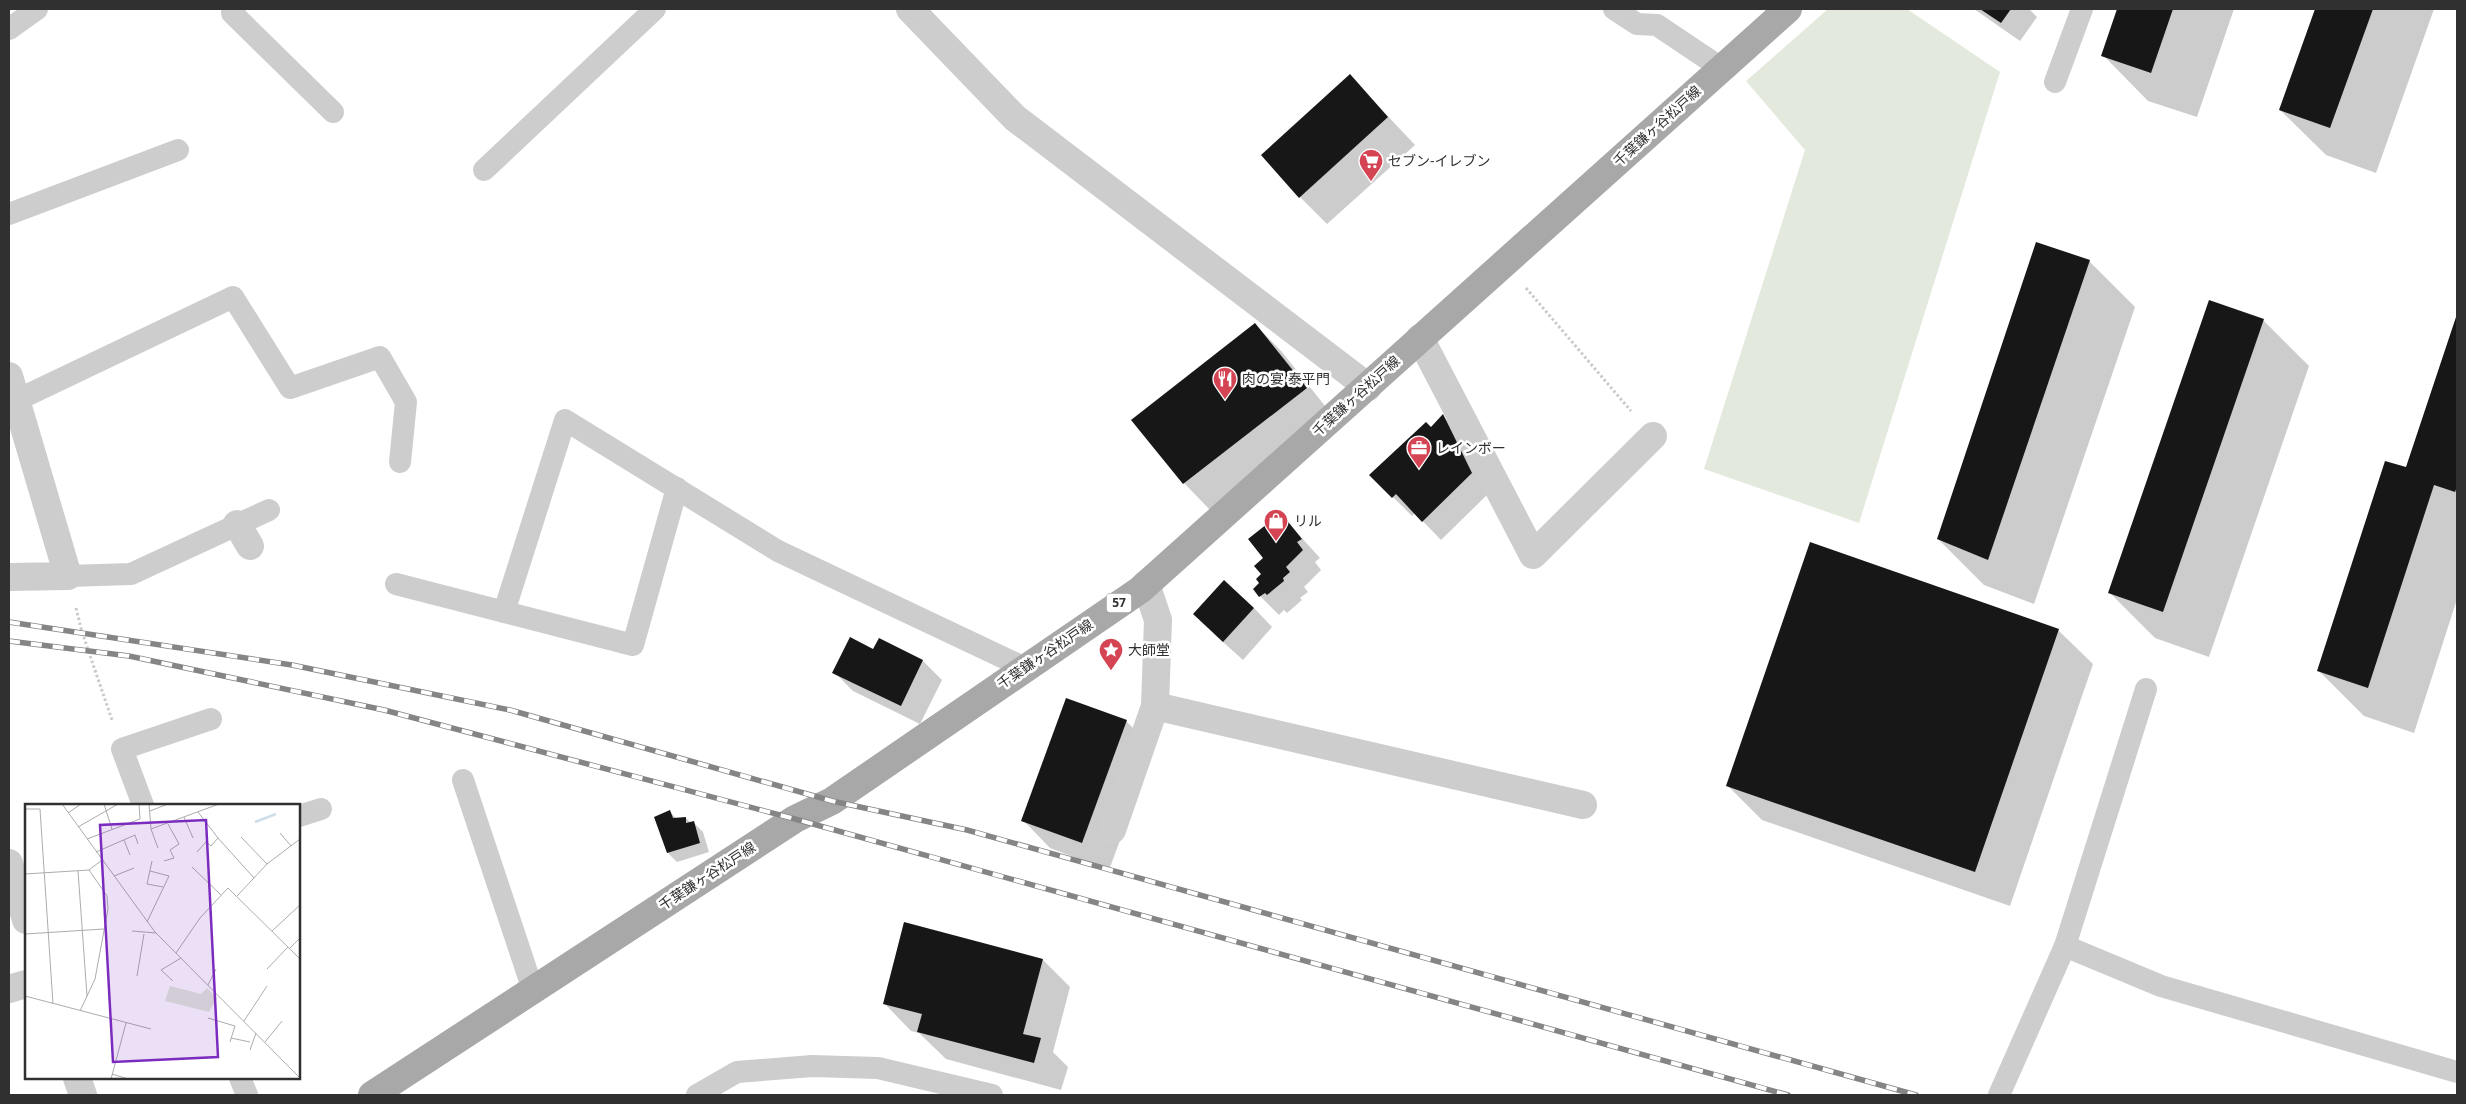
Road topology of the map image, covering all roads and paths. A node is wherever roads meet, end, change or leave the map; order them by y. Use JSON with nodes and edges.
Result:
{"nodes":[{"id":1,"x":36,"y":9,"type":"edge"},
{"id":2,"x":235,"y":9,"type":"edge"},
{"id":3,"x":655,"y":9,"type":"edge"},
{"id":4,"x":910,"y":9,"type":"edge"},
{"id":5,"x":1614,"y":9,"type":"edge"},
{"id":6,"x":1788,"y":9,"type":"edge"},
{"id":7,"x":2082,"y":9,"type":"edge"},
{"id":8,"x":9,"y":29,"type":"edge"},
{"id":9,"x":1722,"y":68,"type":"junction"},
{"id":10,"x":2055,"y":82,"type":"dead end"},
{"id":11,"x":333,"y":112,"type":"dead end"},
{"id":12,"x":178,"y":150,"type":"dead end"},
{"id":13,"x":484,"y":170,"type":"dead end"},
{"id":14,"x":9,"y":214,"type":"edge"},
{"id":15,"x":1525,"y":287,"type":"dead end"},
{"id":16,"x":1420,"y":338,"type":"junction"},
{"id":17,"x":1368,"y":387,"type":"junction"},
{"id":18,"x":13,"y":388,"type":"edge"},
{"id":19,"x":1653,"y":436,"type":"joint"},
{"id":20,"x":400,"y":462,"type":"dead end"},
{"id":21,"x":678,"y":488,"type":"junction"},
{"id":22,"x":269,"y":510,"type":"dead end"},
{"id":23,"x":68,"y":576,"type":"junction"},
{"id":24,"x":9,"y":577,"type":"edge"},
{"id":25,"x":396,"y":584,"type":"dead end"},
{"id":26,"x":1146,"y":584,"type":"junction"},
{"id":27,"x":504,"y":612,"type":"junction"},
{"id":28,"x":1025,"y":668,"type":"junction"},
{"id":29,"x":2146,"y":689,"type":"dead end"},
{"id":30,"x":1155,"y":706,"type":"junction"},
{"id":31,"x":211,"y":719,"type":"dead end"},
{"id":32,"x":122,"y":749,"type":"junction"},
{"id":33,"x":463,"y":780,"type":"dead end"},
{"id":34,"x":143,"y":804,"type":"edge"},
{"id":35,"x":1583,"y":805,"type":"dead end"},
{"id":36,"x":321,"y":809,"type":"dead end"},
{"id":37,"x":300,"y":816,"type":"edge"},
{"id":38,"x":1112,"y":830,"type":"dead end"},
{"id":39,"x":9,"y":863,"type":"edge"},
{"id":40,"x":25,"y":917,"type":"edge"},
{"id":41,"x":2065,"y":946,"type":"junction"},
{"id":42,"x":25,"y":984,"type":"edge"},
{"id":43,"x":9,"y":989,"type":"edge"},
{"id":44,"x":533,"y":990,"type":"junction"},
{"id":45,"x":2457,"y":1072,"type":"edge"},
{"id":46,"x":77,"y":1079,"type":"edge"},
{"id":47,"x":240,"y":1079,"type":"edge"},
{"id":48,"x":83,"y":1095,"type":"edge"},
{"id":49,"x":247,"y":1095,"type":"edge"},
{"id":50,"x":372,"y":1095,"type":"edge"},
{"id":51,"x":697,"y":1095,"type":"edge"},
{"id":52,"x":992,"y":1095,"type":"edge"},
{"id":53,"x":1999,"y":1095,"type":"edge"}],
"edges":[{"from":1,"to":8,"type":"lane"},
{"from":2,"to":11,"type":"lane"},
{"from":3,"to":13,"type":"lane"},
{"from":4,"to":17,"type":"street"},
{"from":5,"to":9,"type":"lane"},
{"from":6,"to":9,"type":"main road","name":"千葉鎌ヶ谷松戸線","number":"57"},
{"from":7,"to":10,"type":"lane"},
{"from":9,"to":16,"type":"main road","name":"千葉鎌ヶ谷松戸線","number":"57"},
{"from":12,"to":14,"type":"lane"},
{"from":15,"to":19,"type":"path"},
{"from":16,"to":17,"type":"main road","name":"千葉鎌ヶ谷松戸線","number":"57"},
{"from":16,"to":19,"type":"street"},
{"from":17,"to":26,"type":"main road","name":"千葉鎌ヶ谷松戸線","number":"57"},
{"from":18,"to":20,"type":"lane"},
{"from":18,"to":23,"type":"street"},
{"from":21,"to":27,"type":"lane"},
{"from":21,"to":27,"type":"lane"},
{"from":21,"to":28,"type":"lane"},
{"from":22,"to":23,"type":"lane"},
{"from":23,"to":24,"type":"street"},
{"from":23,"to":32,"type":"path"},
{"from":25,"to":27,"type":"lane"},
{"from":26,"to":28,"type":"main road","name":"千葉鎌ヶ谷松戸線","number":"57"},
{"from":26,"to":30,"type":"street"},
{"from":28,"to":44,"type":"main road","name":"千葉鎌ヶ谷松戸線","number":"57"},
{"from":29,"to":41,"type":"lane"},
{"from":30,"to":35,"type":"street"},
{"from":30,"to":38,"type":"street"},
{"from":31,"to":32,"type":"lane"},
{"from":32,"to":34,"type":"lane"},
{"from":33,"to":44,"type":"lane"},
{"from":36,"to":37,"type":"lane"},
{"from":39,"to":40,"type":"street"},
{"from":41,"to":45,"type":"lane"},
{"from":41,"to":53,"type":"lane"},
{"from":42,"to":43,"type":"street"},
{"from":44,"to":50,"type":"main road","name":"千葉鎌ヶ谷松戸線","number":"57"},
{"from":46,"to":48,"type":"street"},
{"from":47,"to":49,"type":"lane"},
{"from":51,"to":52,"type":"lane"}]}
